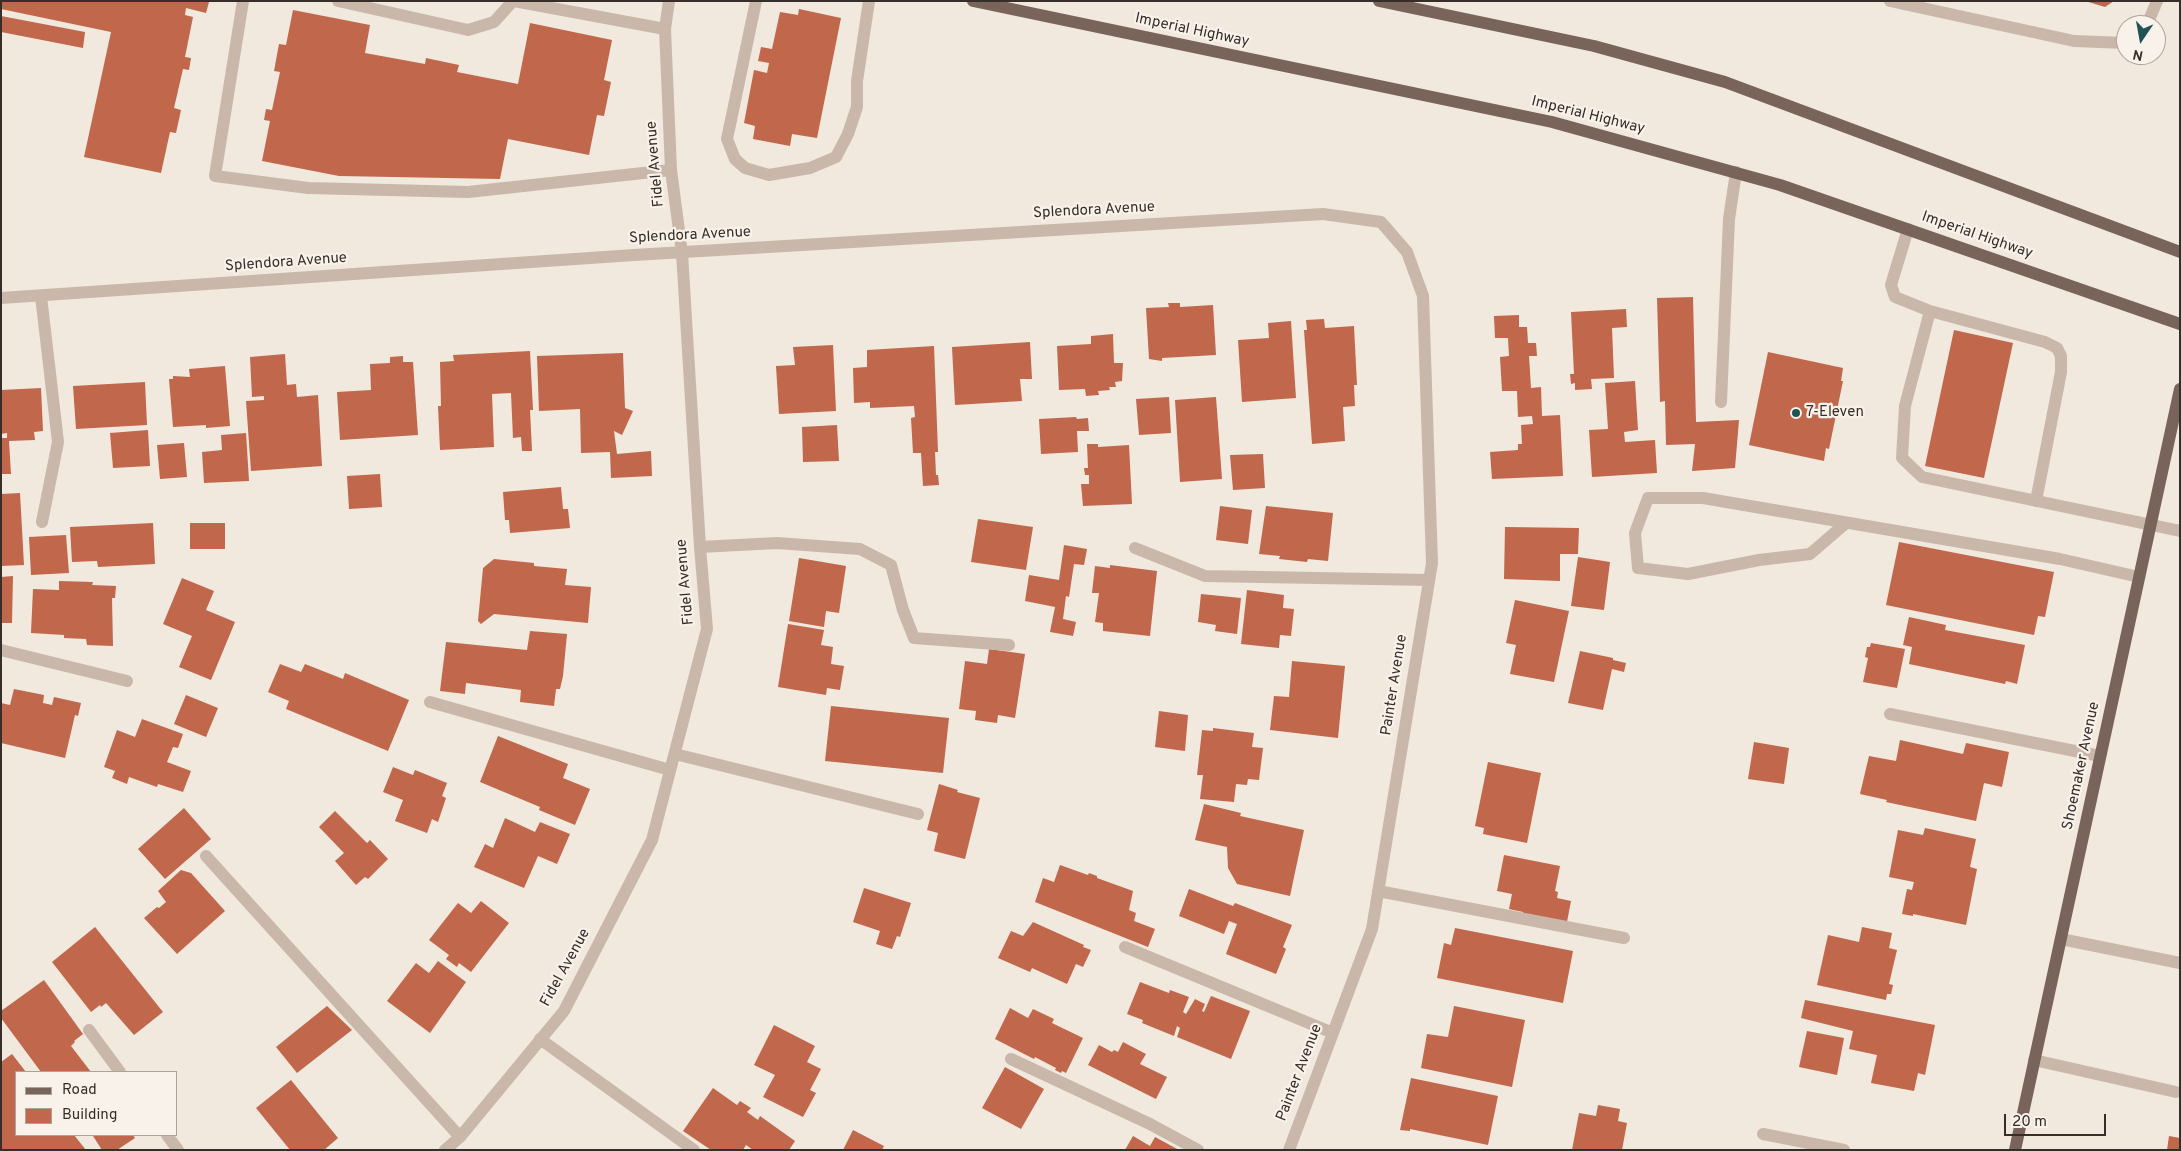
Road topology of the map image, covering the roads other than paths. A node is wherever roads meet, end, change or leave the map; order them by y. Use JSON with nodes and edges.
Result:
{"nodes":[{"id":1,"x":243,"y":1,"type":"edge"},
{"id":2,"x":338,"y":1,"type":"edge"},
{"id":3,"x":513,"y":1,"type":"edge"},
{"id":4,"x":669,"y":1,"type":"edge"},
{"id":5,"x":756,"y":1,"type":"edge"},
{"id":6,"x":869,"y":1,"type":"edge"},
{"id":7,"x":973,"y":1,"type":"edge"},
{"id":8,"x":1378,"y":1,"type":"edge"},
{"id":9,"x":1890,"y":1,"type":"edge"},
{"id":10,"x":2157,"y":1,"type":"edge"},
{"id":11,"x":2151,"y":15,"type":"edge"},
{"id":12,"x":665,"y":29,"type":"junction"},
{"id":13,"x":2116,"y":43,"type":"edge"},
{"id":14,"x":670,"y":170,"type":"junction"},
{"id":15,"x":1736,"y":172,"type":"junction"},
{"id":16,"x":1381,"y":222,"type":"joint"},
{"id":17,"x":1908,"y":229,"type":"junction"},
{"id":18,"x":2180,"y":252,"type":"edge"},
{"id":19,"x":682,"y":253,"type":"junction"},
{"id":20,"x":41,"y":296,"type":"junction"},
{"id":21,"x":1,"y":298,"type":"edge"},
{"id":22,"x":1930,"y":311,"type":"junction"},
{"id":23,"x":2180,"y":324,"type":"edge"},
{"id":24,"x":2180,"y":389,"type":"edge"},
{"id":25,"x":1721,"y":402,"type":"dead end"},
{"id":26,"x":2036,"y":501,"type":"junction"},
{"id":27,"x":42,"y":522,"type":"dead end"},
{"id":28,"x":1846,"y":523,"type":"junction"},
{"id":29,"x":2150,"y":525,"type":"junction"},
{"id":30,"x":2180,"y":531,"type":"edge"},
{"id":31,"x":700,"y":547,"type":"junction"},
{"id":32,"x":1135,"y":548,"type":"dead end"},
{"id":33,"x":2139,"y":577,"type":"junction"},
{"id":34,"x":1429,"y":580,"type":"junction"},
{"id":35,"x":1009,"y":644,"type":"dead end"},
{"id":36,"x":1,"y":650,"type":"edge"},
{"id":37,"x":128,"y":681,"type":"dead end"},
{"id":38,"x":430,"y":702,"type":"dead end"},
{"id":39,"x":1890,"y":714,"type":"dead end"},
{"id":40,"x":675,"y":754,"type":"junction"},
{"id":41,"x":2100,"y":756,"type":"junction"},
{"id":42,"x":670,"y":770,"type":"junction"},
{"id":43,"x":918,"y":814,"type":"dead end"},
{"id":44,"x":206,"y":856,"type":"dead end"},
{"id":45,"x":1378,"y":891,"type":"junction"},
{"id":46,"x":1624,"y":938,"type":"dead end"},
{"id":47,"x":2061,"y":938,"type":"junction"},
{"id":48,"x":1125,"y":947,"type":"dead end"},
{"id":49,"x":2180,"y":963,"type":"edge"},
{"id":50,"x":89,"y":1030,"type":"dead end"},
{"id":51,"x":1333,"y":1033,"type":"junction"},
{"id":52,"x":540,"y":1039,"type":"junction"},
{"id":53,"x":1011,"y":1059,"type":"dead end"},
{"id":54,"x":2034,"y":1060,"type":"junction"},
{"id":55,"x":119,"y":1071,"type":"edge"},
{"id":56,"x":2176,"y":1092,"type":"dead end"},
{"id":57,"x":1763,"y":1134,"type":"dead end"},
{"id":58,"x":168,"y":1136,"type":"edge"},
{"id":59,"x":460,"y":1138,"type":"junction"},
{"id":60,"x":178,"y":1150,"type":"edge"},
{"id":61,"x":445,"y":1150,"type":"edge"},
{"id":62,"x":694,"y":1150,"type":"edge"},
{"id":63,"x":1198,"y":1150,"type":"edge"},
{"id":64,"x":1289,"y":1150,"type":"edge"},
{"id":65,"x":1844,"y":1150,"type":"edge"},
{"id":66,"x":2015,"y":1150,"type":"edge"}],
"edges":[{"from":1,"to":14,"type":"street"},
{"from":2,"to":3,"type":"street"},
{"from":3,"to":12,"type":"street"},
{"from":4,"to":12,"type":"street","name":"Fidel Avenue"},
{"from":5,"to":6,"type":"street"},
{"from":7,"to":15,"type":"main road","name":"Imperial Highway"},
{"from":8,"to":18,"type":"main road"},
{"from":9,"to":13,"type":"street"},
{"from":10,"to":11,"type":"street"},
{"from":12,"to":14,"type":"street","name":"Fidel Avenue"},
{"from":14,"to":19,"type":"street","name":"Fidel Avenue"},
{"from":15,"to":17,"type":"main road","name":"Imperial Highway"},
{"from":15,"to":25,"type":"street"},
{"from":16,"to":19,"type":"street","name":"Splendora Avenue"},
{"from":16,"to":34,"type":"street","name":"Painter Avenue"},
{"from":17,"to":22,"type":"street"},
{"from":17,"to":23,"type":"main road","name":"Imperial Highway"},
{"from":19,"to":20,"type":"street","name":"Splendora Avenue"},
{"from":19,"to":31,"type":"street","name":"Fidel Avenue"},
{"from":20,"to":21,"type":"street","name":"Splendora Avenue"},
{"from":20,"to":27,"type":"street"},
{"from":22,"to":26,"type":"street"},
{"from":22,"to":26,"type":"street"},
{"from":24,"to":29,"type":"main road","name":"Shoemaker Avenue"},
{"from":26,"to":29,"type":"street"},
{"from":28,"to":28,"type":"street"},
{"from":28,"to":33,"type":"street"},
{"from":29,"to":30,"type":"street"},
{"from":29,"to":33,"type":"main road","name":"Shoemaker Avenue"},
{"from":31,"to":35,"type":"street"},
{"from":31,"to":40,"type":"street","name":"Fidel Avenue"},
{"from":32,"to":34,"type":"street"},
{"from":33,"to":41,"type":"main road","name":"Shoemaker Avenue"},
{"from":34,"to":45,"type":"street","name":"Painter Avenue"},
{"from":36,"to":37,"type":"street"},
{"from":38,"to":42,"type":"street"},
{"from":39,"to":41,"type":"street"},
{"from":40,"to":42,"type":"street","name":"Fidel Avenue"},
{"from":40,"to":43,"type":"street"},
{"from":41,"to":47,"type":"main road","name":"Shoemaker Avenue"},
{"from":42,"to":52,"type":"street","name":"Fidel Avenue"},
{"from":44,"to":59,"type":"street"},
{"from":45,"to":46,"type":"street"},
{"from":45,"to":51,"type":"street","name":"Painter Avenue"},
{"from":47,"to":49,"type":"street"},
{"from":47,"to":54,"type":"main road","name":"Shoemaker Avenue"},
{"from":48,"to":51,"type":"street"},
{"from":50,"to":55,"type":"street"},
{"from":51,"to":64,"type":"street","name":"Painter Avenue"},
{"from":52,"to":59,"type":"street","name":"Fidel Avenue"},
{"from":52,"to":62,"type":"street"},
{"from":53,"to":63,"type":"street"},
{"from":54,"to":56,"type":"street"},
{"from":54,"to":66,"type":"main road","name":"Shoemaker Avenue"},
{"from":57,"to":65,"type":"street"},
{"from":58,"to":60,"type":"street"},
{"from":59,"to":61,"type":"street","name":"Fidel Avenue"}]}
